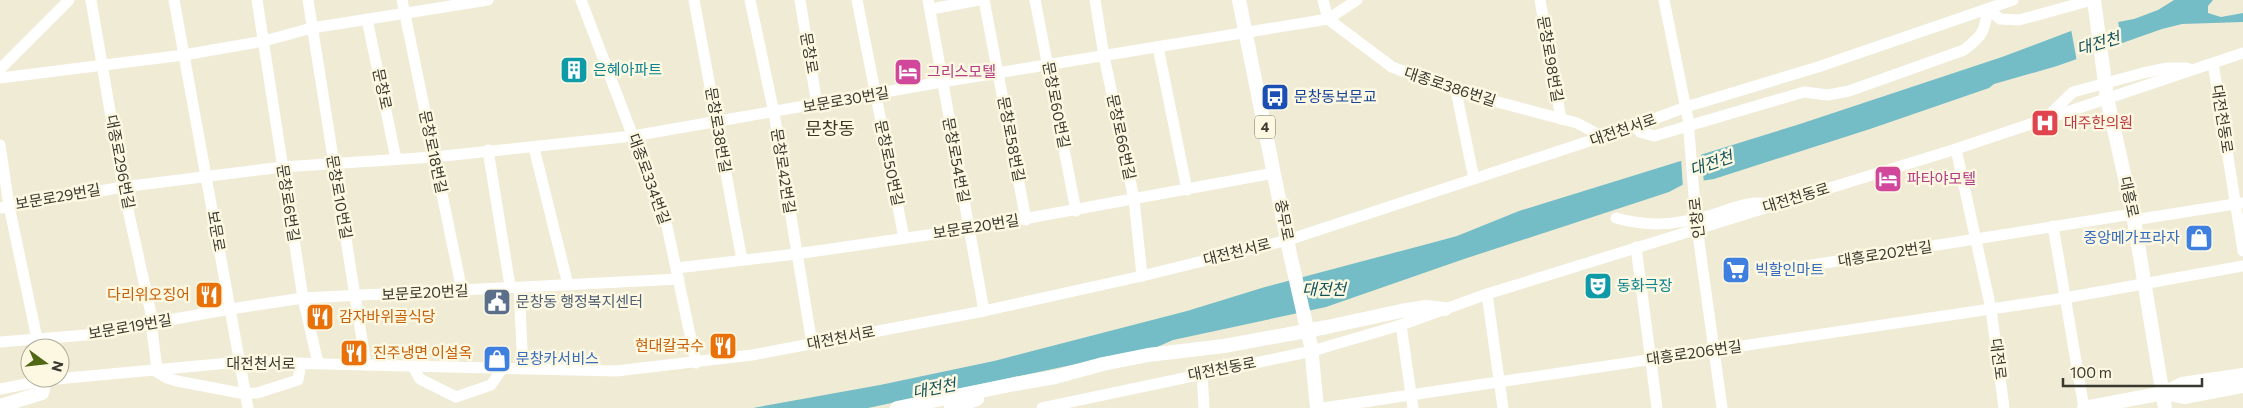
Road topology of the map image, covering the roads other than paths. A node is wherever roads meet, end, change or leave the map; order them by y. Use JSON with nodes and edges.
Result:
{"nodes":[{"id":1,"x":69,"y":0,"type":"edge"},
{"id":2,"x":91,"y":0,"type":"edge"},
{"id":3,"x":174,"y":0,"type":"edge"},
{"id":4,"x":257,"y":0,"type":"edge"},
{"id":5,"x":308,"y":0,"type":"edge"},
{"id":6,"x":402,"y":0,"type":"edge"},
{"id":7,"x":488,"y":0,"type":"edge"},
{"id":8,"x":581,"y":0,"type":"edge"},
{"id":9,"x":694,"y":0,"type":"edge"},
{"id":10,"x":750,"y":0,"type":"edge"},
{"id":11,"x":800,"y":0,"type":"edge"},
{"id":12,"x":858,"y":0,"type":"edge"},
{"id":13,"x":979,"y":0,"type":"edge"},
{"id":14,"x":984,"y":0,"type":"edge"},
{"id":15,"x":1035,"y":0,"type":"edge"},
{"id":16,"x":1095,"y":0,"type":"edge"},
{"id":17,"x":1239,"y":0,"type":"edge"},
{"id":18,"x":1323,"y":0,"type":"edge"},
{"id":19,"x":1356,"y":0,"type":"edge"},
{"id":20,"x":1540,"y":0,"type":"edge"},
{"id":21,"x":1664,"y":0,"type":"edge"},
{"id":22,"x":2013,"y":0,"type":"edge"},
{"id":23,"x":2093,"y":0,"type":"edge"},
{"id":24,"x":929,"y":5,"type":"edge"},
{"id":25,"x":1988,"y":9,"type":"junction"},
{"id":26,"x":404,"y":12,"type":"junction"},
{"id":27,"x":367,"y":19,"type":"junction"},
{"id":28,"x":1328,"y":19,"type":"junction"},
{"id":29,"x":312,"y":28,"type":"junction"},
{"id":30,"x":1246,"y":32,"type":"junction"},
{"id":31,"x":264,"y":41,"type":"junction"},
{"id":32,"x":1158,"y":47,"type":"junction"},
{"id":33,"x":2243,"y":53,"type":"edge"},
{"id":34,"x":184,"y":55,"type":"junction"},
{"id":35,"x":1104,"y":56,"type":"junction"},
{"id":36,"x":2213,"y":63,"type":"junction"},
{"id":37,"x":102,"y":64,"type":"junction"},
{"id":38,"x":1048,"y":65,"type":"junction"},
{"id":39,"x":0,"y":69,"type":"edge"},
{"id":40,"x":2193,"y":70,"type":"junction"},
{"id":41,"x":998,"y":73,"type":"junction"},
{"id":42,"x":0,"y":78,"type":"edge"},
{"id":43,"x":942,"y":82,"type":"junction"},
{"id":44,"x":1456,"y":92,"type":"junction"},
{"id":45,"x":2107,"y":94,"type":"junction"},
{"id":46,"x":875,"y":95,"type":"junction"},
{"id":47,"x":818,"y":105,"type":"junction"},
{"id":48,"x":774,"y":113,"type":"junction"},
{"id":49,"x":1687,"y":113,"type":"junction"},
{"id":50,"x":1561,"y":119,"type":"junction"},
{"id":51,"x":2045,"y":119,"type":"junction"},
{"id":52,"x":717,"y":122,"type":"junction"},
{"id":53,"x":1635,"y":126,"type":"junction"},
{"id":54,"x":633,"y":136,"type":"junction"},
{"id":55,"x":1603,"y":137,"type":"junction"},
{"id":56,"x":0,"y":146,"type":"edge"},
{"id":57,"x":534,"y":148,"type":"junction"},
{"id":58,"x":488,"y":150,"type":"junction"},
{"id":59,"x":1956,"y":150,"type":"junction"},
{"id":60,"x":434,"y":157,"type":"junction"},
{"id":61,"x":396,"y":159,"type":"junction"},
{"id":62,"x":333,"y":164,"type":"junction"},
{"id":63,"x":282,"y":167,"type":"junction"},
{"id":64,"x":1274,"y":173,"type":"junction"},
{"id":65,"x":206,"y":177,"type":"junction"},
{"id":66,"x":1474,"y":179,"type":"junction"},
{"id":67,"x":123,"y":187,"type":"junction"},
{"id":68,"x":1187,"y":190,"type":"junction"},
{"id":69,"x":1134,"y":199,"type":"junction"},
{"id":70,"x":2239,"y":204,"type":"edge"},
{"id":71,"x":1773,"y":205,"type":"junction"},
{"id":72,"x":4,"y":207,"type":"edge"},
{"id":73,"x":1076,"y":211,"type":"junction"},
{"id":74,"x":2134,"y":217,"type":"junction"},
{"id":75,"x":1616,"y":218,"type":"dead end"},
{"id":76,"x":1026,"y":220,"type":"junction"},
{"id":77,"x":1697,"y":224,"type":"junction"},
{"id":78,"x":2052,"y":226,"type":"junction"},
{"id":79,"x":969,"y":229,"type":"junction"},
{"id":80,"x":904,"y":238,"type":"junction"},
{"id":81,"x":1977,"y":239,"type":"junction"},
{"id":82,"x":1289,"y":247,"type":"junction"},
{"id":83,"x":1636,"y":248,"type":"junction"},
{"id":84,"x":2243,"y":251,"type":"edge"},
{"id":85,"x":796,"y":254,"type":"junction"},
{"id":86,"x":742,"y":260,"type":"junction"},
{"id":87,"x":2243,"y":266,"type":"edge"},
{"id":88,"x":1793,"y":268,"type":"dead end"},
{"id":89,"x":678,"y":273,"type":"junction"},
{"id":90,"x":1142,"y":276,"type":"junction"},
{"id":91,"x":2144,"y":284,"type":"junction"},
{"id":92,"x":568,"y":285,"type":"junction"},
{"id":93,"x":514,"y":287,"type":"junction"},
{"id":94,"x":462,"y":291,"type":"junction"},
{"id":95,"x":1487,"y":294,"type":"junction"},
{"id":96,"x":356,"y":297,"type":"junction"},
{"id":97,"x":303,"y":298,"type":"junction"},
{"id":98,"x":2065,"y":298,"type":"junction"},
{"id":99,"x":230,"y":309,"type":"junction"},
{"id":100,"x":1444,"y":309,"type":"junction"},
{"id":101,"x":1991,"y":309,"type":"junction"},
{"id":102,"x":984,"y":311,"type":"junction"},
{"id":103,"x":152,"y":323,"type":"junction"},
{"id":104,"x":1401,"y":325,"type":"junction"},
{"id":105,"x":37,"y":338,"type":"edge"},
{"id":106,"x":68,"y":338,"type":"edge"},
{"id":107,"x":0,"y":342,"type":"edge"},
{"id":108,"x":20,"y":343,"type":"edge"},
{"id":109,"x":812,"y":344,"type":"junction"},
{"id":110,"x":1312,"y":349,"type":"junction"},
{"id":111,"x":1714,"y":350,"type":"junction"},
{"id":112,"x":1651,"y":360,"type":"junction"},
{"id":113,"x":301,"y":363,"type":"junction"},
{"id":114,"x":696,"y":363,"type":"junction"},
{"id":115,"x":318,"y":364,"type":"junction"},
{"id":116,"x":240,"y":365,"type":"junction"},
{"id":117,"x":366,"y":365,"type":"junction"},
{"id":118,"x":413,"y":366,"type":"junction"},
{"id":119,"x":502,"y":369,"type":"junction"},
{"id":120,"x":156,"y":370,"type":"junction"},
{"id":121,"x":523,"y":370,"type":"junction"},
{"id":122,"x":1202,"y":373,"type":"junction"},
{"id":123,"x":2243,"y":375,"type":"edge"},
{"id":124,"x":70,"y":377,"type":"edge"},
{"id":125,"x":1499,"y":382,"type":"junction"},
{"id":126,"x":1015,"y":384,"type":"junction"},
{"id":127,"x":20,"y":385,"type":"edge"},
{"id":128,"x":2243,"y":386,"type":"edge"},
{"id":129,"x":43,"y":388,"type":"edge"},
{"id":130,"x":0,"y":389,"type":"edge"},
{"id":131,"x":2164,"y":393,"type":"junction"},
{"id":132,"x":1411,"y":395,"type":"junction"},
{"id":133,"x":1065,"y":405,"type":"edge"},
{"id":134,"x":0,"y":406,"type":"edge"},
{"id":135,"x":248,"y":408,"type":"edge"},
{"id":136,"x":897,"y":408,"type":"edge"},
{"id":137,"x":951,"y":408,"type":"edge"},
{"id":138,"x":1042,"y":408,"type":"edge"},
{"id":139,"x":1204,"y":408,"type":"edge"},
{"id":140,"x":1317,"y":408,"type":"edge"},
{"id":141,"x":1324,"y":408,"type":"edge"},
{"id":142,"x":1413,"y":408,"type":"edge"},
{"id":143,"x":1503,"y":408,"type":"edge"},
{"id":144,"x":1657,"y":408,"type":"edge"},
{"id":145,"x":1722,"y":408,"type":"edge"},
{"id":146,"x":2004,"y":408,"type":"edge"},
{"id":147,"x":2084,"y":408,"type":"edge"},
{"id":148,"x":2166,"y":408,"type":"edge"}],
"edges":[{"from":1,"to":39,"type":"street"},
{"from":2,"to":37,"type":"street","name":"대종로296번길"},
{"from":3,"to":34,"type":"street","name":"보문로"},
{"from":4,"to":31,"type":"street"},
{"from":5,"to":29,"type":"street","name":"문창로10번길"},
{"from":6,"to":26,"type":"street","name":"문창로18번길"},
{"from":7,"to":26,"type":"street"},
{"from":8,"to":54,"type":"street","name":"대종로334번길"},
{"from":9,"to":52,"type":"street","name":"문창로38번길"},
{"from":10,"to":48,"type":"street","name":"문창로42번길"},
{"from":11,"to":47,"type":"street","name":"문창로"},
{"from":12,"to":46,"type":"street","name":"문창로50번길"},
{"from":13,"to":24,"type":"street","name":"문창로54번길"},
{"from":14,"to":41,"type":"street","name":"문창로58번길"},
{"from":15,"to":38,"type":"street","name":"문창로60번길"},
{"from":16,"to":35,"type":"street","name":"문창로66번길"},
{"from":17,"to":30,"type":"main road","name":"충무로","number":"4"},
{"from":18,"to":28,"type":"street"},
{"from":19,"to":28,"type":"street"},
{"from":20,"to":50,"type":"street","name":"문창로98번길"},
{"from":21,"to":49,"type":"street","name":"인창로"},
{"from":22,"to":25,"type":"street","name":"대전천서로"},
{"from":23,"to":25,"type":"street"},
{"from":23,"to":45,"type":"main road","name":"대흥로"},
{"from":24,"to":43,"type":"street","name":"문창로54번길"},
{"from":25,"to":49,"type":"street","name":"대전천서로"},
{"from":25,"to":53,"type":"street"},
{"from":26,"to":27,"type":"street"},
{"from":26,"to":60,"type":"street","name":"문창로18번길"},
{"from":27,"to":29,"type":"street"},
{"from":27,"to":61,"type":"street","name":"문창로"},
{"from":28,"to":30,"type":"street"},
{"from":28,"to":44,"type":"street","name":"대종로386번길"},
{"from":29,"to":31,"type":"street"},
{"from":29,"to":62,"type":"street","name":"문창로10번길"},
{"from":30,"to":32,"type":"street","name":"보문로30번길"},
{"from":30,"to":64,"type":"main road","name":"충무로","number":"4"},
{"from":31,"to":34,"type":"street"},
{"from":31,"to":63,"type":"street","name":"문창로6번길"},
{"from":32,"to":35,"type":"street","name":"보문로30번길"},
{"from":32,"to":68,"type":"street"},
{"from":33,"to":36,"type":"street","name":"대전천동로"},
{"from":34,"to":37,"type":"street"},
{"from":34,"to":65,"type":"street","name":"보문로"},
{"from":35,"to":38,"type":"street","name":"보문로30번길"},
{"from":35,"to":69,"type":"street","name":"문창로66번길"},
{"from":36,"to":40,"type":"street","name":"대전천동로"},
{"from":36,"to":70,"type":"street","name":"대전천동로"},
{"from":37,"to":42,"type":"street"},
{"from":37,"to":67,"type":"street","name":"대종로296번길"},
{"from":38,"to":41,"type":"street","name":"보문로30번길"},
{"from":38,"to":73,"type":"street","name":"문창로60번길"},
{"from":40,"to":45,"type":"street","name":"대전천동로"},
{"from":40,"to":51,"type":"street"},
{"from":41,"to":43,"type":"street","name":"보문로30번길"},
{"from":41,"to":76,"type":"street","name":"문창로58번길"},
{"from":43,"to":46,"type":"street","name":"보문로30번길"},
{"from":43,"to":79,"type":"street","name":"문창로54번길"},
{"from":44,"to":50,"type":"street","name":"대종로386번길"},
{"from":44,"to":66,"type":"street"},
{"from":45,"to":51,"type":"street","name":"대전천동로"},
{"from":45,"to":74,"type":"main road","name":"대흥로"},
{"from":46,"to":47,"type":"street","name":"보문로30번길"},
{"from":46,"to":80,"type":"street","name":"문창로50번길"},
{"from":47,"to":48,"type":"street","name":"보문로30번길"},
{"from":48,"to":52,"type":"street","name":"보문로30번길"},
{"from":48,"to":85,"type":"street","name":"문창로42번길"},
{"from":49,"to":53,"type":"street","name":"대전천서로"},
{"from":49,"to":77,"type":"street","name":"인창로"},
{"from":50,"to":55,"type":"street","name":"대종로386번길"},
{"from":51,"to":59,"type":"street","name":"대전천동로"},
{"from":52,"to":54,"type":"street","name":"보문로30번길"},
{"from":52,"to":86,"type":"street","name":"문창로38번길"},
{"from":53,"to":55,"type":"street","name":"대전천서로"},
{"from":54,"to":57,"type":"street","name":"보문로30번길"},
{"from":54,"to":89,"type":"street","name":"대종로334번길"},
{"from":55,"to":66,"type":"street","name":"대전천서로"},
{"from":56,"to":72,"type":"street"},
{"from":57,"to":58,"type":"street","name":"보문로30번길"},
{"from":57,"to":92,"type":"street"},
{"from":58,"to":60,"type":"street","name":"보문로30번길"},
{"from":58,"to":93,"type":"street"},
{"from":59,"to":71,"type":"street","name":"대전천동로"},
{"from":59,"to":81,"type":"street"},
{"from":60,"to":61,"type":"street","name":"보문로30번길"},
{"from":60,"to":94,"type":"street","name":"문창로18번길"},
{"from":61,"to":62,"type":"street","name":"보문로30번길"},
{"from":62,"to":63,"type":"street","name":"보문로30번길"},
{"from":62,"to":96,"type":"street","name":"문창로10번길"},
{"from":63,"to":65,"type":"street","name":"보문로30번길"},
{"from":63,"to":97,"type":"street","name":"문창로6번길"},
{"from":64,"to":68,"type":"street","name":"보문로20번길"},
{"from":64,"to":82,"type":"main road","name":"충무로","number":"4"},
{"from":65,"to":67,"type":"street","name":"보문로29번길"},
{"from":65,"to":99,"type":"street","name":"보문로"},
{"from":66,"to":82,"type":"street","name":"대전천서로"},
{"from":67,"to":72,"type":"street","name":"보문로29번길"},
{"from":67,"to":103,"type":"street","name":"대종로296번길"},
{"from":68,"to":69,"type":"street","name":"보문로20번길"},
{"from":69,"to":73,"type":"street","name":"보문로20번길"},
{"from":69,"to":90,"type":"street","name":"문창로66번길"},
{"from":70,"to":74,"type":"street","name":"대흥로202번길"},
{"from":70,"to":84,"type":"street","name":"대전천동로"},
{"from":71,"to":75,"type":"street"},
{"from":71,"to":77,"type":"street","name":"대전천동로"},
{"from":72,"to":105,"type":"street"},
{"from":73,"to":76,"type":"street","name":"보문로20번길"},
{"from":74,"to":78,"type":"street","name":"대흥로202번길"},
{"from":74,"to":91,"type":"main road","name":"대흥로"},
{"from":76,"to":79,"type":"street","name":"보문로20번길"},
{"from":77,"to":83,"type":"street","name":"대전천동로"},
{"from":77,"to":111,"type":"street","name":"인창로"},
{"from":78,"to":81,"type":"street","name":"대흥로202번길"},
{"from":78,"to":98,"type":"street"},
{"from":79,"to":80,"type":"street","name":"보문로20번길"},
{"from":79,"to":102,"type":"street","name":"문창로54번길"},
{"from":80,"to":85,"type":"street","name":"보문로20번길"},
{"from":81,"to":88,"type":"street","name":"대흥로202번길"},
{"from":81,"to":101,"type":"street"},
{"from":82,"to":90,"type":"street","name":"대전천서로"},
{"from":82,"to":110,"type":"main road","name":"충무로","number":"4"},
{"from":83,"to":95,"type":"street","name":"대전천동로"},
{"from":83,"to":112,"type":"street"},
{"from":85,"to":86,"type":"street","name":"보문로20번길"},
{"from":85,"to":109,"type":"street","name":"문창로42번길"},
{"from":86,"to":89,"type":"street","name":"보문로20번길"},
{"from":87,"to":91,"type":"street","name":"대흥로206번길"},
{"from":89,"to":92,"type":"street","name":"보문로20번길"},
{"from":89,"to":114,"type":"street","name":"대종로334번길"},
{"from":90,"to":102,"type":"street","name":"대전천서로"},
{"from":91,"to":98,"type":"street","name":"대흥로206번길"},
{"from":91,"to":131,"type":"main road","name":"대흥로"},
{"from":92,"to":93,"type":"street","name":"보문로20번길"},
{"from":93,"to":94,"type":"street","name":"보문로20번길"},
{"from":93,"to":121,"type":"street"},
{"from":94,"to":96,"type":"street","name":"보문로20번길"},
{"from":95,"to":100,"type":"street","name":"대전천동로"},
{"from":95,"to":125,"type":"street"},
{"from":96,"to":97,"type":"street","name":"보문로20번길"},
{"from":96,"to":117,"type":"street","name":"문창로10번길"},
{"from":97,"to":99,"type":"street","name":"보문로20번길"},
{"from":97,"to":115,"type":"street","name":"문창로6번길"},
{"from":98,"to":101,"type":"street","name":"대흥로206번길"},
{"from":98,"to":147,"type":"street"},
{"from":99,"to":103,"type":"street","name":"보문로19번길"},
{"from":99,"to":116,"type":"street","name":"보문로"},
{"from":100,"to":104,"type":"street","name":"대전천동로"},
{"from":100,"to":126,"type":"main road"},
{"from":101,"to":111,"type":"street","name":"대흥로206번길"},
{"from":101,"to":146,"type":"street","name":"대전로"},
{"from":102,"to":109,"type":"street","name":"대전천서로"},
{"from":103,"to":106,"type":"street","name":"보문로19번길"},
{"from":103,"to":120,"type":"street","name":"대종로296번길"},
{"from":104,"to":110,"type":"street","name":"대전천동로"},
{"from":104,"to":132,"type":"street"},
{"from":107,"to":108,"type":"street","name":"보문로19번길"},
{"from":109,"to":114,"type":"street","name":"대전천서로"},
{"from":110,"to":122,"type":"street","name":"대전천동로"},
{"from":110,"to":140,"type":"main road","name":"충무로","number":"4"},
{"from":111,"to":112,"type":"street","name":"대흥로206번길"},
{"from":111,"to":145,"type":"street","name":"인창로"},
{"from":112,"to":125,"type":"street","name":"대흥로206번길"},
{"from":112,"to":144,"type":"street"},
{"from":113,"to":115,"type":"street","name":"대전천서로"},
{"from":113,"to":116,"type":"street","name":"대전천서로"},
{"from":113,"to":120,"type":"street"},
{"from":114,"to":121,"type":"street","name":"대전천서로"},
{"from":115,"to":117,"type":"street","name":"대전천서로"},
{"from":116,"to":120,"type":"street","name":"대전천서로"},
{"from":116,"to":135,"type":"street","name":"보문로"},
{"from":117,"to":118,"type":"street","name":"대전천서로"},
{"from":118,"to":119,"type":"street","name":"대전천서로"},
{"from":118,"to":119,"type":"street"},
{"from":119,"to":121,"type":"street","name":"대전천서로"},
{"from":120,"to":124,"type":"street","name":"대전천서로"},
{"from":122,"to":133,"type":"street","name":"대전천동로"},
{"from":122,"to":139,"type":"street"},
{"from":123,"to":131,"type":"main road"},
{"from":125,"to":132,"type":"street","name":"대흥로206번길"},
{"from":125,"to":143,"type":"street"},
{"from":126,"to":136,"type":"main road"},
{"from":126,"to":137,"type":"main road"},
{"from":127,"to":130,"type":"street","name":"대전천서로"},
{"from":128,"to":131,"type":"main road"},
{"from":129,"to":134,"type":"main road"},
{"from":131,"to":147,"type":"main road"},
{"from":131,"to":148,"type":"main road","name":"대흥로"},
{"from":132,"to":141,"type":"street","name":"대흥로206번길"},
{"from":132,"to":142,"type":"street"},
{"from":133,"to":138,"type":"street","name":"대전천동로"}]}
